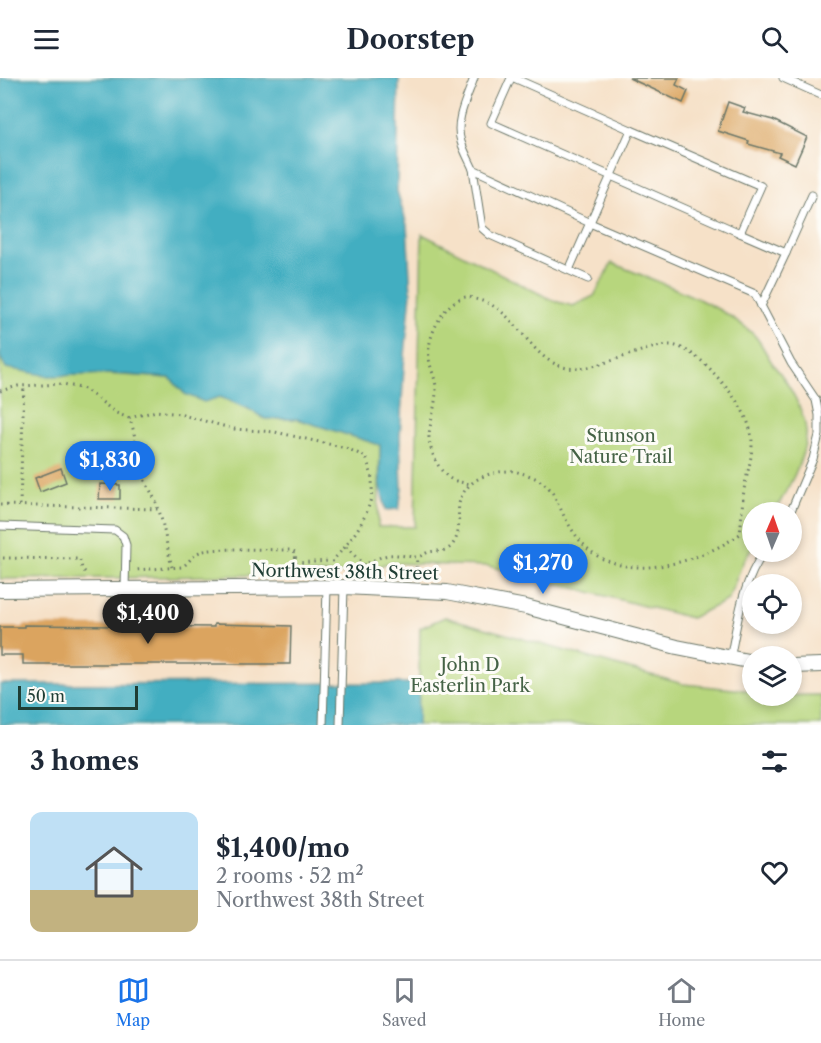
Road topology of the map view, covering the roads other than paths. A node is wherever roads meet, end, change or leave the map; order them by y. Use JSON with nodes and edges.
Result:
{"nodes":[{"id":1,"x":474,"y":78,"type":"edge"},
{"id":2,"x":512,"y":78,"type":"edge"},
{"id":3,"x":783,"y":78,"type":"edge"},
{"id":4,"x":821,"y":95,"type":"edge"},
{"id":5,"x":631,"y":130,"type":"junction"},
{"id":6,"x":473,"y":169,"type":"junction"},
{"id":7,"x":610,"y":174,"type":"junction"},
{"id":8,"x":812,"y":195,"type":"dead end"},
{"id":9,"x":590,"y":223,"type":"junction"},
{"id":10,"x":740,"y":233,"type":"junction"},
{"id":11,"x":786,"y":254,"type":"junction"},
{"id":12,"x":569,"y":270,"type":"junction"},
{"id":13,"x":588,"y":279,"type":"dead end"},
{"id":14,"x":761,"y":306,"type":"junction"},
{"id":15,"x":795,"y":502,"type":"edge"},
{"id":16,"x":0,"y":526,"type":"edge"},
{"id":17,"x":757,"y":562,"type":"edge"},
{"id":18,"x":327,"y":587,"type":"junction"},
{"id":19,"x":344,"y":587,"type":"junction"},
{"id":20,"x":125,"y":589,"type":"junction"},
{"id":21,"x":0,"y":590,"type":"edge"},
{"id":22,"x":729,"y":659,"type":"junction"},
{"id":23,"x":742,"y":661,"type":"edge"},
{"id":24,"x":821,"y":665,"type":"edge"},
{"id":25,"x":802,"y":666,"type":"edge"},
{"id":26,"x":323,"y":725,"type":"edge"},
{"id":27,"x":340,"y":725,"type":"edge"}],
"edges":[{"from":1,"to":6,"type":"lane"},
{"from":2,"to":5,"type":"lane"},
{"from":2,"to":7,"type":"lane"},
{"from":3,"to":4,"type":"lane"},
{"from":5,"to":7,"type":"lane"},
{"from":5,"to":10,"type":"lane"},
{"from":6,"to":9,"type":"lane"},
{"from":6,"to":12,"type":"lane"},
{"from":7,"to":9,"type":"lane"},
{"from":7,"to":10,"type":"lane"},
{"from":8,"to":11,"type":"lane"},
{"from":9,"to":12,"type":"lane"},
{"from":9,"to":14,"type":"lane"},
{"from":10,"to":11,"type":"lane"},
{"from":11,"to":14,"type":"lane"},
{"from":12,"to":13,"type":"lane"},
{"from":14,"to":15,"type":"lane"},
{"from":16,"to":20,"type":"lane"},
{"from":17,"to":22,"type":"lane"},
{"from":18,"to":19,"type":"street","name":"Northwest 38th Street"},
{"from":18,"to":20,"type":"street","name":"Northwest 38th Street"},
{"from":18,"to":26,"type":"lane"},
{"from":19,"to":22,"type":"street","name":"Northwest 38th Street"},
{"from":19,"to":27,"type":"lane"},
{"from":20,"to":21,"type":"street","name":"Northwest 38th Street"},
{"from":22,"to":23,"type":"street","name":"Northwest 38th Street"},
{"from":24,"to":25,"type":"street"}]}
